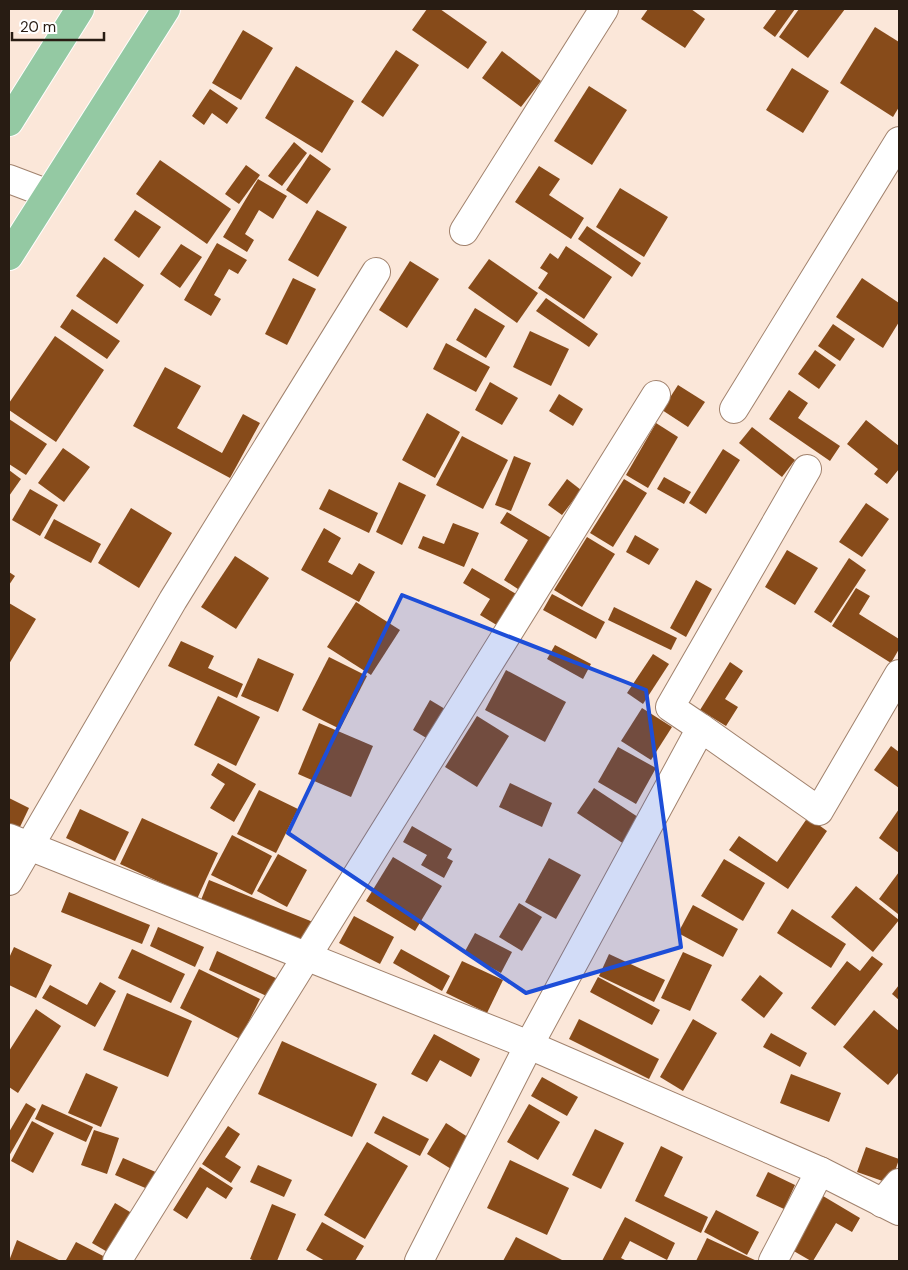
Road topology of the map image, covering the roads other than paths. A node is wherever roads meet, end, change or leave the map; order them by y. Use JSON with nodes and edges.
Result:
{"nodes":[{"id":1,"x":80,"y":9,"type":"edge"},
{"id":2,"x":166,"y":9,"type":"edge"},
{"id":3,"x":604,"y":9,"type":"edge"},
{"id":4,"x":9,"y":122,"type":"edge"},
{"id":5,"x":899,"y":141,"type":"edge"},
{"id":6,"x":9,"y":179,"type":"edge"},
{"id":7,"x":46,"y":194,"type":"junction"},
{"id":8,"x":464,"y":231,"type":"dead end"},
{"id":9,"x":9,"y":256,"type":"edge"},
{"id":10,"x":376,"y":272,"type":"dead end"},
{"id":11,"x":656,"y":395,"type":"dead end"},
{"id":12,"x":734,"y":409,"type":"dead end"},
{"id":13,"x":807,"y":469,"type":"dead end"},
{"id":14,"x":899,"y":674,"type":"edge"},
{"id":15,"x":701,"y":728,"type":"junction"},
{"id":16,"x":20,"y":842,"type":"edge"},
{"id":17,"x":9,"y":881,"type":"edge"},
{"id":18,"x":308,"y":956,"type":"junction"},
{"id":19,"x":530,"y":1045,"type":"junction"},
{"id":20,"x":820,"y":1171,"type":"junction"},
{"id":21,"x":893,"y":1199,"type":"edge"},
{"id":22,"x":118,"y":1261,"type":"edge"},
{"id":23,"x":419,"y":1261,"type":"edge"},
{"id":24,"x":773,"y":1261,"type":"edge"}],
"edges":[{"from":1,"to":4,"type":"main road"},
{"from":2,"to":7,"type":"main road"},
{"from":3,"to":8,"type":"street"},
{"from":5,"to":12,"type":"street"},
{"from":6,"to":7,"type":"street"},
{"from":7,"to":9,"type":"main road"},
{"from":10,"to":16,"type":"street"},
{"from":11,"to":18,"type":"street"},
{"from":13,"to":15,"type":"street"},
{"from":14,"to":15,"type":"street"},
{"from":15,"to":19,"type":"street"},
{"from":16,"to":17,"type":"street"},
{"from":16,"to":18,"type":"street"},
{"from":18,"to":19,"type":"street"},
{"from":18,"to":22,"type":"street"},
{"from":19,"to":20,"type":"street"},
{"from":19,"to":23,"type":"street"},
{"from":20,"to":21,"type":"street"},
{"from":20,"to":24,"type":"street"}]}
